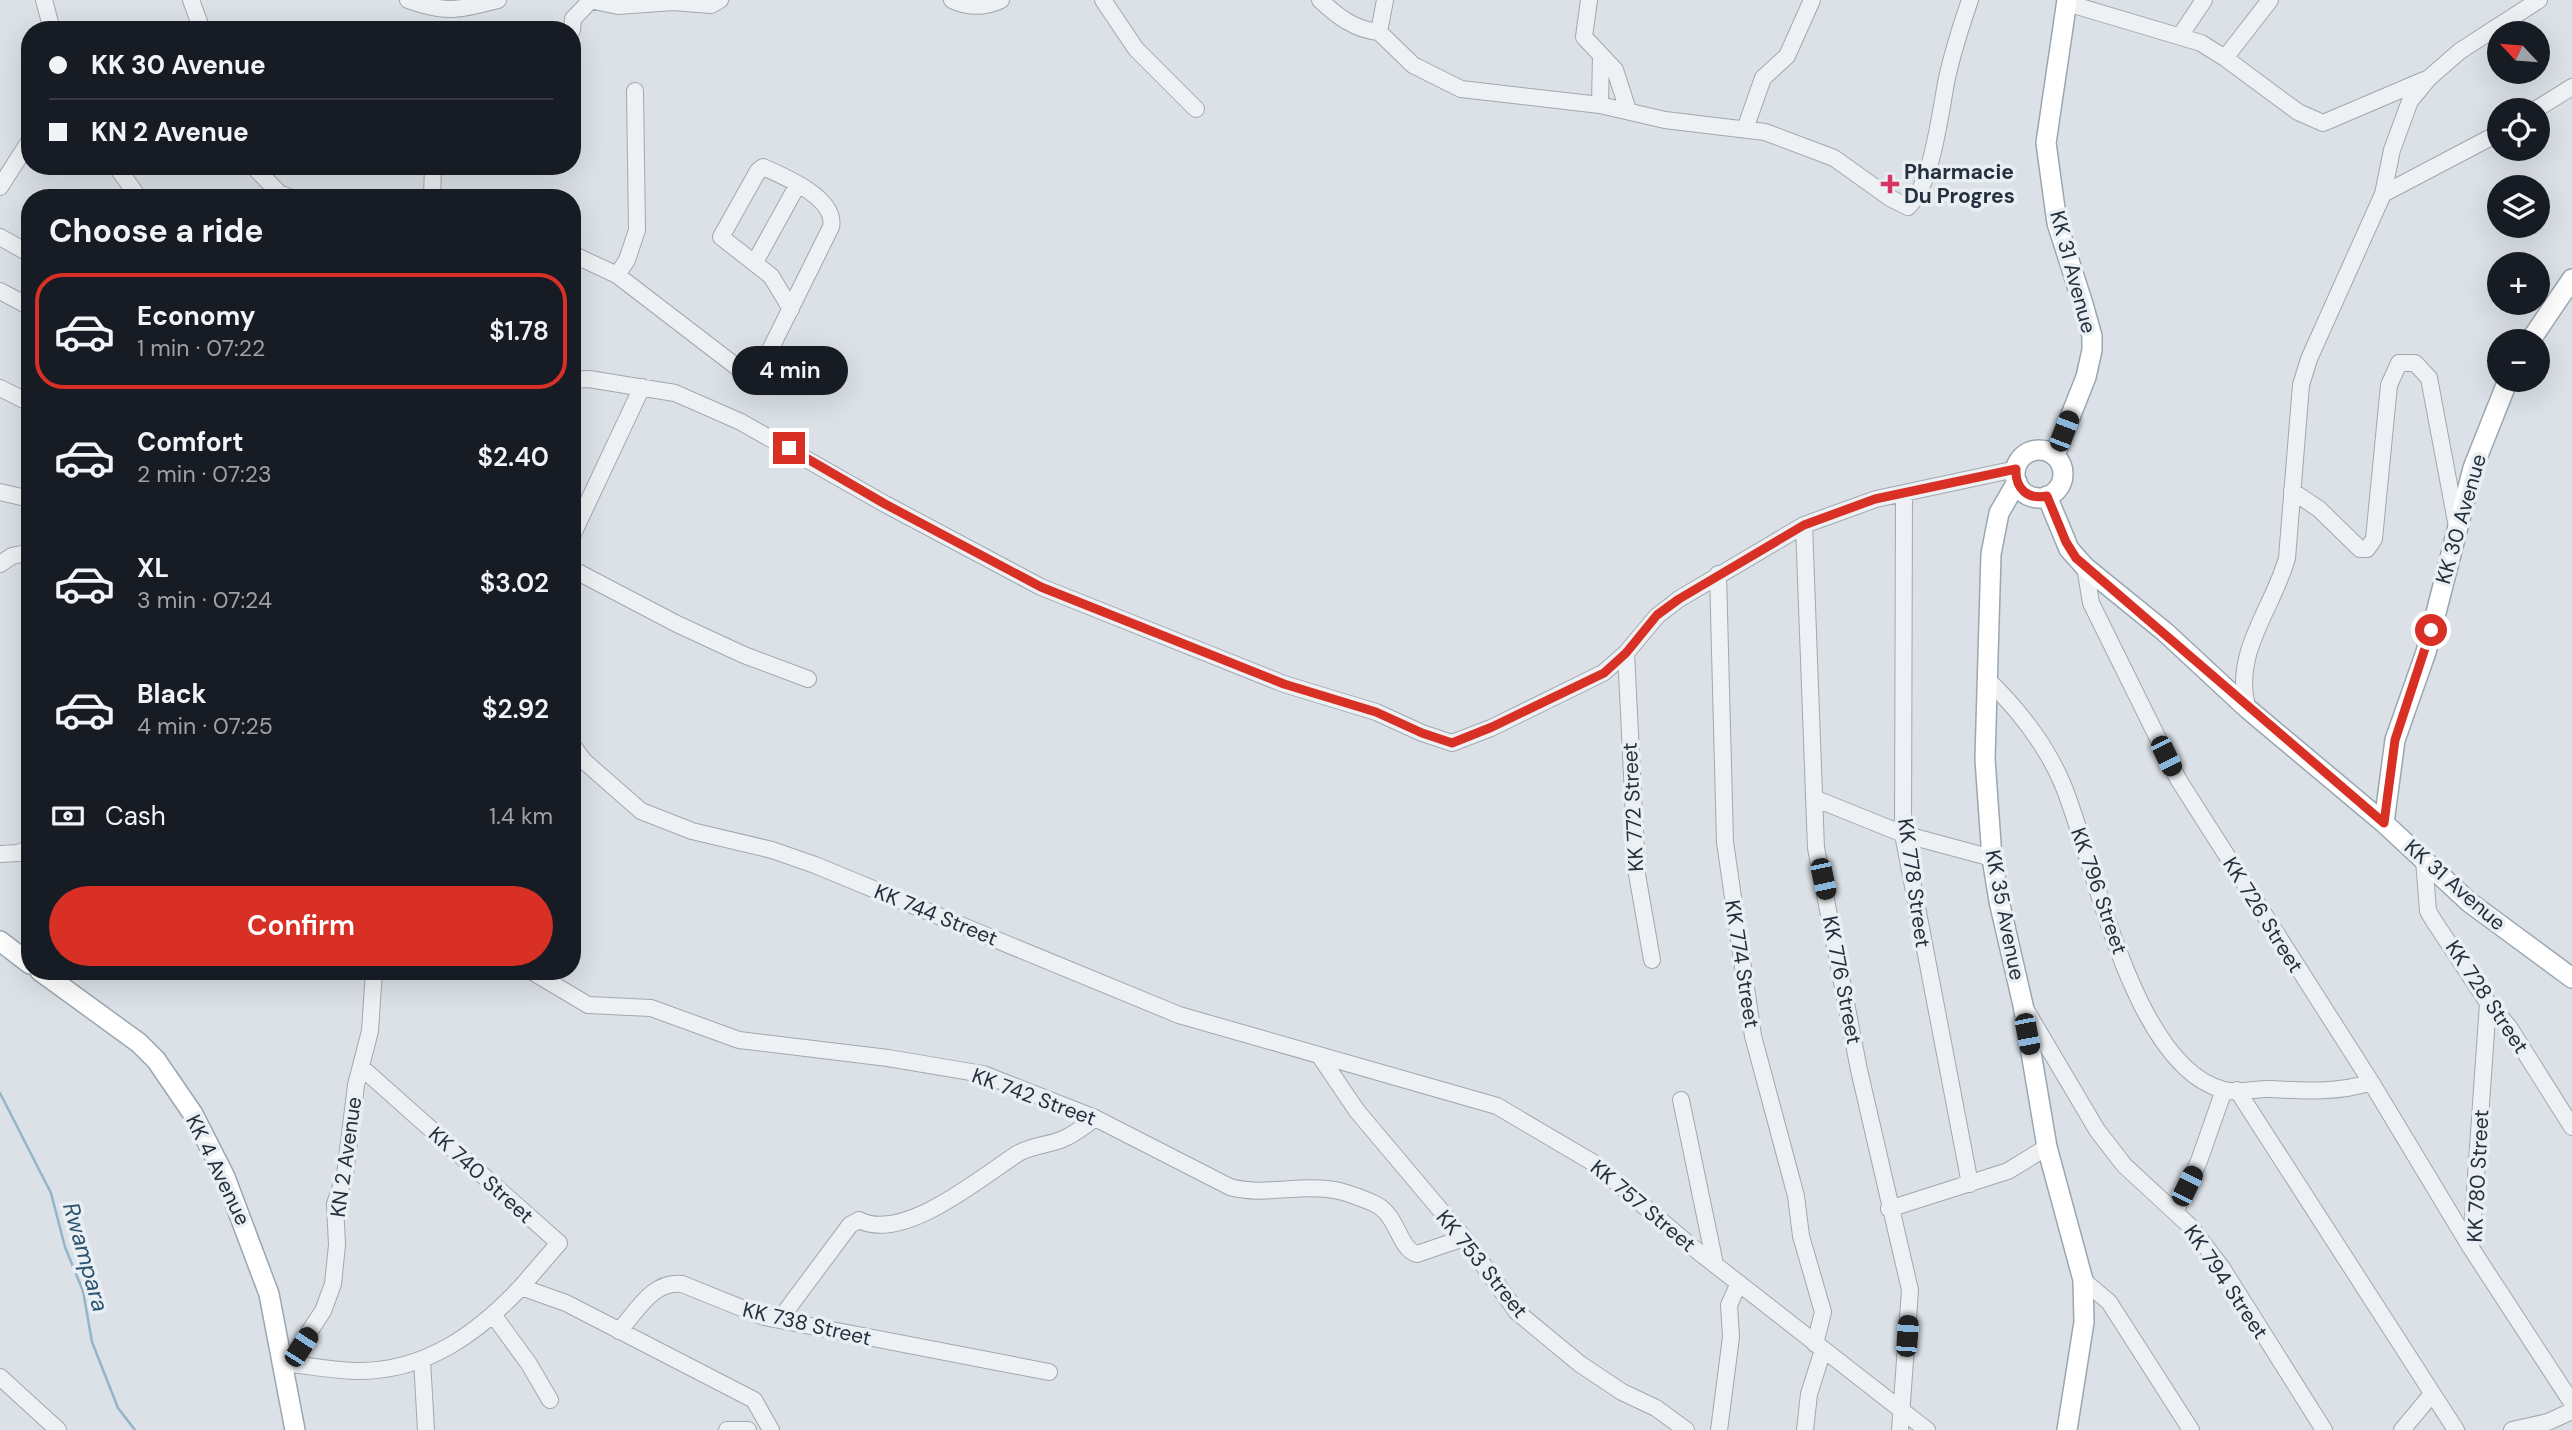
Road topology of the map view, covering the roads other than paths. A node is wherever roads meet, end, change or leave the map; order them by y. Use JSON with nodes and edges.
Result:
{"nodes":[{"id":1,"x":44,"y":0,"type":"edge"},
{"id":2,"x":191,"y":0,"type":"edge"},
{"id":3,"x":408,"y":0,"type":"edge"},
{"id":4,"x":498,"y":0,"type":"edge"},
{"id":5,"x":591,"y":0,"type":"edge"},
{"id":6,"x":720,"y":0,"type":"edge"},
{"id":7,"x":952,"y":0,"type":"edge"},
{"id":8,"x":1001,"y":0,"type":"edge"},
{"id":9,"x":1103,"y":0,"type":"edge"},
{"id":10,"x":1320,"y":0,"type":"edge"},
{"id":11,"x":1385,"y":0,"type":"edge"},
{"id":12,"x":1589,"y":0,"type":"edge"},
{"id":13,"x":1812,"y":0,"type":"edge"},
{"id":14,"x":1970,"y":0,"type":"edge"},
{"id":15,"x":2204,"y":0,"type":"edge"},
{"id":16,"x":2270,"y":0,"type":"edge"},
{"id":17,"x":2539,"y":0,"type":"edge"},
{"id":18,"x":2067,"y":2,"type":"edge"},
{"id":19,"x":50,"y":21,"type":"edge"},
{"id":20,"x":199,"y":21,"type":"edge"},
{"id":21,"x":573,"y":21,"type":"edge"},
{"id":22,"x":1379,"y":32,"type":"junction"},
{"id":23,"x":2180,"y":36,"type":"junction"},
{"id":24,"x":1601,"y":55,"type":"junction"},
{"id":25,"x":2225,"y":58,"type":"junction"},
{"id":26,"x":2429,"y":78,"type":"junction"},
{"id":27,"x":2572,"y":87,"type":"edge"},
{"id":28,"x":635,"y":91,"type":"dead end"},
{"id":29,"x":2550,"y":101,"type":"edge"},
{"id":30,"x":1600,"y":105,"type":"junction"},
{"id":31,"x":1196,"y":109,"type":"dead end"},
{"id":32,"x":1628,"y":110,"type":"junction"},
{"id":33,"x":1745,"y":129,"type":"junction"},
{"id":34,"x":2487,"y":139,"type":"edge"},
{"id":35,"x":21,"y":154,"type":"edge"},
{"id":36,"x":262,"y":175,"type":"edge"},
{"id":37,"x":797,"y":186,"type":"junction"},
{"id":38,"x":0,"y":187,"type":"edge"},
{"id":39,"x":276,"y":189,"type":"edge"},
{"id":40,"x":2383,"y":194,"type":"junction"},
{"id":41,"x":0,"y":237,"type":"edge"},
{"id":42,"x":21,"y":249,"type":"edge"},
{"id":43,"x":581,"y":258,"type":"edge"},
{"id":44,"x":755,"y":262,"type":"junction"},
{"id":45,"x":618,"y":275,"type":"junction"},
{"id":46,"x":2572,"y":279,"type":"edge"},
{"id":47,"x":0,"y":291,"type":"edge"},
{"id":48,"x":21,"y":302,"type":"edge"},
{"id":49,"x":791,"y":309,"type":"junction"},
{"id":50,"x":2538,"y":329,"type":"edge"},
{"id":51,"x":581,"y":379,"type":"edge"},
{"id":52,"x":642,"y":387,"type":"junction"},
{"id":53,"x":0,"y":388,"type":"edge"},
{"id":54,"x":2503,"y":392,"type":"edge"},
{"id":55,"x":21,"y":398,"type":"edge"},
{"id":56,"x":2055,"y":455,"type":"junction"},
{"id":57,"x":2016,"y":476,"type":"junction"},
{"id":58,"x":2292,"y":491,"type":"junction"},
{"id":59,"x":0,"y":492,"type":"edge"},
{"id":60,"x":1904,"y":493,"type":"junction"},
{"id":61,"x":2047,"y":496,"type":"junction"},
{"id":62,"x":21,"y":497,"type":"edge"},
{"id":63,"x":581,"y":517,"type":"edge"},
{"id":64,"x":1804,"y":525,"type":"junction"},
{"id":65,"x":2458,"y":533,"type":"junction"},
{"id":66,"x":21,"y":554,"type":"edge"},
{"id":67,"x":0,"y":564,"type":"edge"},
{"id":68,"x":2085,"y":567,"type":"junction"},
{"id":69,"x":581,"y":574,"type":"edge"},
{"id":70,"x":1718,"y":574,"type":"junction"},
{"id":71,"x":1626,"y":653,"type":"junction"},
{"id":72,"x":1986,"y":678,"type":"junction"},
{"id":73,"x":808,"y":679,"type":"dead end"},
{"id":74,"x":2248,"y":709,"type":"junction"},
{"id":75,"x":581,"y":757,"type":"edge"},
{"id":76,"x":1814,"y":798,"type":"junction"},
{"id":77,"x":2384,"y":823,"type":"junction"},
{"id":78,"x":1903,"y":834,"type":"junction"},
{"id":79,"x":21,"y":852,"type":"edge"},
{"id":80,"x":0,"y":854,"type":"edge"},
{"id":81,"x":1992,"y":858,"type":"junction"},
{"id":82,"x":2424,"y":860,"type":"junction"},
{"id":83,"x":0,"y":941,"type":"edge"},
{"id":84,"x":21,"y":957,"type":"edge"},
{"id":85,"x":1652,"y":960,"type":"dead end"},
{"id":86,"x":2572,"y":978,"type":"edge"},
{"id":87,"x":52,"y":980,"type":"edge"},
{"id":88,"x":373,"y":980,"type":"edge"},
{"id":89,"x":546,"y":980,"type":"edge"},
{"id":90,"x":2488,"y":1003,"type":"junction"},
{"id":91,"x":2023,"y":1005,"type":"junction"},
{"id":92,"x":1319,"y":1055,"type":"junction"},
{"id":93,"x":362,"y":1067,"type":"junction"},
{"id":94,"x":2371,"y":1082,"type":"junction"},
{"id":95,"x":2231,"y":1090,"type":"junction"},
{"id":96,"x":1681,"y":1100,"type":"dead end"},
{"id":97,"x":1095,"y":1118,"type":"junction"},
{"id":98,"x":2572,"y":1127,"type":"edge"},
{"id":99,"x":2047,"y":1147,"type":"junction"},
{"id":100,"x":1970,"y":1184,"type":"junction"},
{"id":101,"x":1889,"y":1209,"type":"junction"},
{"id":102,"x":2175,"y":1212,"type":"junction"},
{"id":103,"x":1464,"y":1238,"type":"junction"},
{"id":104,"x":2471,"y":1248,"type":"junction"},
{"id":105,"x":1715,"y":1264,"type":"junction"},
{"id":106,"x":2083,"y":1280,"type":"junction"},
{"id":107,"x":1739,"y":1283,"type":"junction"},
{"id":108,"x":521,"y":1287,"type":"junction"},
{"id":109,"x":494,"y":1316,"type":"junction"},
{"id":110,"x":780,"y":1319,"type":"junction"},
{"id":111,"x":620,"y":1331,"type":"junction"},
{"id":112,"x":1819,"y":1347,"type":"junction"},
{"id":113,"x":422,"y":1360,"type":"junction"},
{"id":114,"x":286,"y":1368,"type":"junction"},
{"id":115,"x":1049,"y":1372,"type":"dead end"},
{"id":116,"x":0,"y":1377,"type":"edge"},
{"id":117,"x":2432,"y":1394,"type":"junction"},
{"id":118,"x":550,"y":1400,"type":"dead end"},
{"id":119,"x":2572,"y":1403,"type":"edge"},
{"id":120,"x":2572,"y":1411,"type":"edge"},
{"id":121,"x":1903,"y":1412,"type":"junction"},
{"id":122,"x":58,"y":1430,"type":"edge"},
{"id":123,"x":295,"y":1430,"type":"edge"},
{"id":124,"x":426,"y":1430,"type":"edge"},
{"id":125,"x":727,"y":1430,"type":"edge"},
{"id":126,"x":748,"y":1430,"type":"edge"},
{"id":127,"x":771,"y":1430,"type":"edge"},
{"id":128,"x":1686,"y":1430,"type":"edge"},
{"id":129,"x":1719,"y":1430,"type":"edge"},
{"id":130,"x":1805,"y":1430,"type":"edge"},
{"id":131,"x":1900,"y":1430,"type":"edge"},
{"id":132,"x":1927,"y":1430,"type":"edge"},
{"id":133,"x":2067,"y":1430,"type":"edge"},
{"id":134,"x":2191,"y":1430,"type":"edge"},
{"id":135,"x":2324,"y":1430,"type":"edge"},
{"id":136,"x":2402,"y":1430,"type":"edge"},
{"id":137,"x":2456,"y":1430,"type":"edge"},
{"id":138,"x":2512,"y":1430,"type":"edge"}],
"edges":[{"from":1,"to":19,"type":"street"},
{"from":2,"to":20,"type":"street"},
{"from":3,"to":4,"type":"street"},
{"from":5,"to":6,"type":"street"},
{"from":5,"to":21,"type":"street"},
{"from":7,"to":8,"type":"street"},
{"from":9,"to":31,"type":"street"},
{"from":10,"to":22,"type":"street"},
{"from":11,"to":22,"type":"street"},
{"from":12,"to":24,"type":"street"},
{"from":13,"to":33,"type":"street"},
{"from":14,"to":33,"type":"street"},
{"from":15,"to":23,"type":"street"},
{"from":16,"to":25,"type":"street"},
{"from":17,"to":26,"type":"street"},
{"from":18,"to":23,"type":"street"},
{"from":18,"to":56,"type":"main road","name":"KK 31 Avenue"},
{"from":22,"to":30,"type":"street"},
{"from":23,"to":25,"type":"street"},
{"from":24,"to":30,"type":"street"},
{"from":24,"to":32,"type":"street"},
{"from":25,"to":26,"type":"street"},
{"from":26,"to":40,"type":"street"},
{"from":27,"to":29,"type":"street"},
{"from":28,"to":45,"type":"street"},
{"from":30,"to":32,"type":"street"},
{"from":32,"to":33,"type":"street"},
{"from":34,"to":40,"type":"street"},
{"from":35,"to":38,"type":"street"},
{"from":36,"to":39,"type":"street"},
{"from":37,"to":44,"type":"street"},
{"from":37,"to":44,"type":"street"},
{"from":37,"to":49,"type":"street"},
{"from":40,"to":58,"type":"street"},
{"from":41,"to":42,"type":"street"},
{"from":43,"to":45,"type":"street"},
{"from":44,"to":49,"type":"street"},
{"from":45,"to":49,"type":"street"},
{"from":46,"to":50,"type":"main road"},
{"from":47,"to":48,"type":"street"},
{"from":51,"to":52,"type":"street"},
{"from":52,"to":63,"type":"street"},
{"from":52,"to":71,"type":"street"},
{"from":53,"to":55,"type":"street"},
{"from":54,"to":65,"type":"main road","name":"KK 30 Avenue"},
{"from":56,"to":57,"type":"main road"},
{"from":56,"to":61,"type":"main road"},
{"from":57,"to":60,"type":"street"},
{"from":57,"to":61,"type":"main road"},
{"from":57,"to":72,"type":"main road","name":"KK 35 Avenue"},
{"from":58,"to":65,"type":"street"},
{"from":58,"to":74,"type":"street"},
{"from":59,"to":62,"type":"street"},
{"from":60,"to":64,"type":"street"},
{"from":60,"to":78,"type":"street","name":"KK 778 Street"},
{"from":61,"to":68,"type":"main road","name":"KK 31 Avenue"},
{"from":64,"to":70,"type":"street"},
{"from":64,"to":76,"type":"street","name":"KK 776 Street"},
{"from":65,"to":77,"type":"main road","name":"KK 30 Avenue"},
{"from":66,"to":67,"type":"street"},
{"from":68,"to":74,"type":"main road","name":"KK 31 Avenue"},
{"from":68,"to":94,"type":"street","name":"KK 726 Street"},
{"from":69,"to":73,"type":"street"},
{"from":70,"to":71,"type":"street"},
{"from":70,"to":112,"type":"street","name":"KK 774 Street"},
{"from":71,"to":85,"type":"street","name":"KK 772 Street"},
{"from":72,"to":81,"type":"main road","name":"KK 35 Avenue"},
{"from":72,"to":95,"type":"street","name":"KK 796 Street"},
{"from":74,"to":77,"type":"main road","name":"KK 31 Avenue"},
{"from":75,"to":92,"type":"street","name":"KK 744 Street"},
{"from":76,"to":78,"type":"street"},
{"from":76,"to":101,"type":"street","name":"KK 776 Street"},
{"from":77,"to":82,"type":"main road","name":"KK 31 Avenue"},
{"from":78,"to":81,"type":"street"},
{"from":78,"to":100,"type":"street","name":"KK 778 Street"},
{"from":79,"to":80,"type":"street"},
{"from":81,"to":91,"type":"main road","name":"KK 35 Avenue"},
{"from":82,"to":86,"type":"main road","name":"KK 31 Avenue"},
{"from":82,"to":90,"type":"street","name":"KK 728 Street"},
{"from":83,"to":84,"type":"main road"},
{"from":87,"to":114,"type":"main road","name":"KK 4 Avenue"},
{"from":88,"to":93,"type":"street","name":"KN 2 Avenue"},
{"from":89,"to":97,"type":"street","name":"KK 742 Street"},
{"from":90,"to":98,"type":"street","name":"KK 728 Street"},
{"from":90,"to":104,"type":"street","name":"KK 780 Street"},
{"from":91,"to":99,"type":"main road","name":"KK 35 Avenue"},
{"from":91,"to":102,"type":"street","name":"KK 794 Street"},
{"from":92,"to":103,"type":"street","name":"KK 753 Street"},
{"from":92,"to":105,"type":"street","name":"KK 757 Street"},
{"from":93,"to":108,"type":"street","name":"KK 740 Street"},
{"from":93,"to":114,"type":"street","name":"KN 2 Avenue"},
{"from":94,"to":95,"type":"street"},
{"from":94,"to":104,"type":"street","name":"KK 726 Street"},
{"from":95,"to":102,"type":"street"},
{"from":95,"to":117,"type":"street","name":"KK 796 Street"},
{"from":96,"to":105,"type":"street"},
{"from":97,"to":103,"type":"street","name":"KK 742 Street"},
{"from":97,"to":110,"type":"street"},
{"from":99,"to":100,"type":"street"},
{"from":99,"to":106,"type":"main road","name":"KK 35 Avenue"},
{"from":100,"to":101,"type":"street"},
{"from":101,"to":121,"type":"street","name":"KK 776 Street"},
{"from":102,"to":135,"type":"street","name":"KK 794 Street"},
{"from":103,"to":128,"type":"street","name":"KK 753 Street"},
{"from":104,"to":119,"type":"street","name":"KK 780 Street"},
{"from":105,"to":107,"type":"street","name":"KK 757 Street"},
{"from":106,"to":133,"type":"main road","name":"KK 35 Avenue"},
{"from":106,"to":134,"type":"street"},
{"from":107,"to":112,"type":"street","name":"KK 757 Street"},
{"from":107,"to":129,"type":"street"},
{"from":108,"to":109,"type":"street"},
{"from":108,"to":111,"type":"street"},
{"from":109,"to":113,"type":"street"},
{"from":109,"to":118,"type":"street"},
{"from":110,"to":111,"type":"street","name":"KK 738 Street"},
{"from":110,"to":115,"type":"street","name":"KK 738 Street"},
{"from":111,"to":127,"type":"street"},
{"from":112,"to":121,"type":"street","name":"KK 757 Street"},
{"from":112,"to":130,"type":"street","name":"KK 774 Street"},
{"from":113,"to":114,"type":"street"},
{"from":113,"to":124,"type":"street"},
{"from":114,"to":123,"type":"main road","name":"KK 4 Avenue"},
{"from":116,"to":122,"type":"street"},
{"from":117,"to":136,"type":"street"},
{"from":117,"to":137,"type":"street","name":"KK 796 Street"},
{"from":120,"to":138,"type":"street"},
{"from":121,"to":131,"type":"street","name":"KK 776 Street"},
{"from":121,"to":132,"type":"street","name":"KK 757 Street"},
{"from":125,"to":126,"type":"street"}]}
